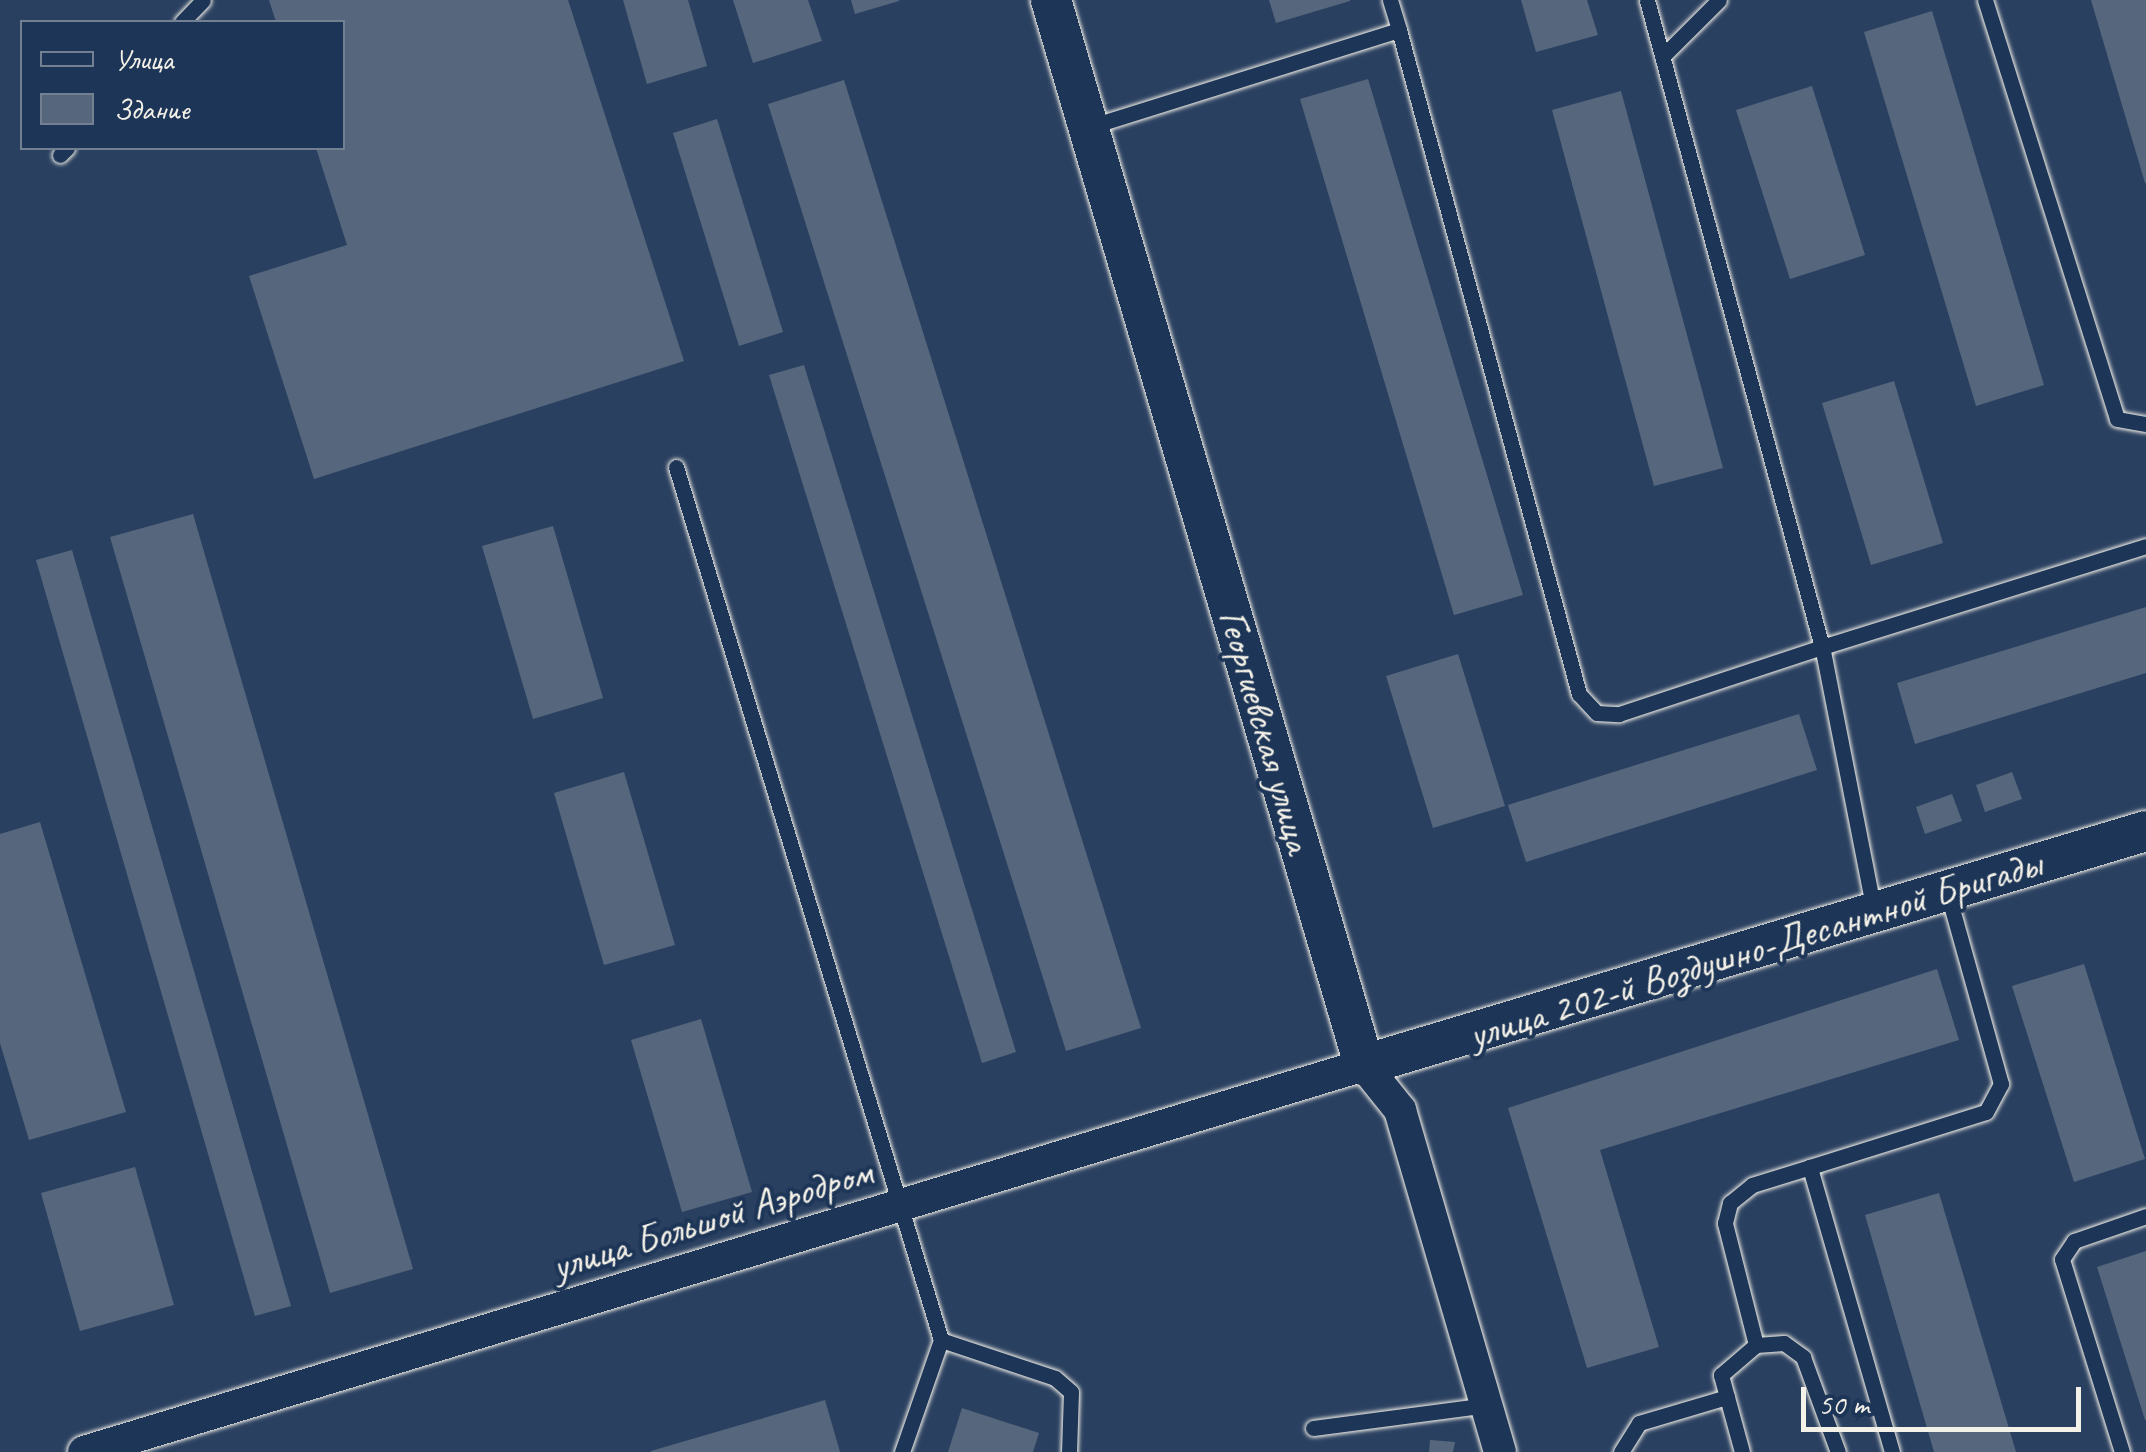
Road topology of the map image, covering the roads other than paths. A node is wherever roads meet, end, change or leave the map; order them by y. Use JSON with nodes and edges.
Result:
{"nodes":[{"id":1,"x":203,"y":0,"type":"edge"},
{"id":2,"x":1051,"y":0,"type":"edge"},
{"id":3,"x":1390,"y":0,"type":"edge"},
{"id":4,"x":1647,"y":0,"type":"edge"},
{"id":5,"x":1719,"y":0,"type":"edge"},
{"id":6,"x":1985,"y":0,"type":"edge"},
{"id":7,"x":184,"y":20,"type":"edge"},
{"id":8,"x":1400,"y":30,"type":"junction"},
{"id":9,"x":1662,"y":56,"type":"junction"},
{"id":10,"x":1089,"y":126,"type":"junction"},
{"id":11,"x":2146,"y":424,"type":"edge"},
{"id":12,"x":676,"y":467,"type":"dead end"},
{"id":13,"x":2146,"y":546,"type":"edge"},
{"id":14,"x":1822,"y":647,"type":"junction"},
{"id":15,"x":2146,"y":831,"type":"edge"},
{"id":16,"x":1948,"y":894,"type":"junction"},
{"id":17,"x":1875,"y":914,"type":"junction"},
{"id":18,"x":1364,"y":1065,"type":"junction"},
{"id":19,"x":1810,"y":1167,"type":"junction"},
{"id":20,"x":905,"y":1206,"type":"junction"},
{"id":21,"x":2146,"y":1216,"type":"edge"},
{"id":22,"x":941,"y":1340,"type":"junction"},
{"id":23,"x":1756,"y":1345,"type":"junction"},
{"id":24,"x":1727,"y":1397,"type":"junction"},
{"id":25,"x":1488,"y":1405,"type":"junction"},
{"id":26,"x":1313,"y":1428,"type":"dead end"},
{"id":27,"x":84,"y":1452,"type":"edge"},
{"id":28,"x":902,"y":1452,"type":"edge"},
{"id":29,"x":1069,"y":1452,"type":"edge"},
{"id":30,"x":1500,"y":1452,"type":"edge"},
{"id":31,"x":1621,"y":1452,"type":"edge"},
{"id":32,"x":1742,"y":1452,"type":"edge"},
{"id":33,"x":1838,"y":1452,"type":"edge"},
{"id":34,"x":1892,"y":1452,"type":"edge"},
{"id":35,"x":2122,"y":1452,"type":"edge"}],
"edges":[{"from":1,"to":7,"type":"lane"},
{"from":2,"to":10,"type":"street","name":"Георгиевская улица"},
{"from":3,"to":8,"type":"lane"},
{"from":4,"to":9,"type":"lane"},
{"from":5,"to":9,"type":"lane"},
{"from":6,"to":11,"type":"lane"},
{"from":8,"to":10,"type":"lane"},
{"from":8,"to":14,"type":"lane"},
{"from":9,"to":14,"type":"lane"},
{"from":10,"to":18,"type":"street","name":"Георгиевская улица"},
{"from":12,"to":20,"type":"lane"},
{"from":13,"to":14,"type":"lane"},
{"from":14,"to":17,"type":"lane"},
{"from":15,"to":16,"type":"street","name":"улица 202-й Воздушно-Десантной Бригады"},
{"from":16,"to":17,"type":"street","name":"улица 202-й Воздушно-Десантной Бригады"},
{"from":16,"to":19,"type":"lane"},
{"from":17,"to":18,"type":"street","name":"улица 202-й Воздушно-Десантной Бригады"},
{"from":18,"to":20,"type":"street","name":"улица Большой Аэродром"},
{"from":18,"to":25,"type":"street","name":"Георгиевская улица"},
{"from":19,"to":23,"type":"lane"},
{"from":19,"to":34,"type":"lane"},
{"from":20,"to":22,"type":"lane"},
{"from":20,"to":27,"type":"street","name":"улица Большой Аэродром"},
{"from":21,"to":35,"type":"lane"},
{"from":22,"to":28,"type":"lane"},
{"from":22,"to":29,"type":"lane"},
{"from":23,"to":24,"type":"lane"},
{"from":23,"to":33,"type":"lane"},
{"from":24,"to":31,"type":"lane"},
{"from":24,"to":32,"type":"lane"},
{"from":25,"to":26,"type":"lane"},
{"from":25,"to":30,"type":"street","name":"Георгиевская улица"}]}
